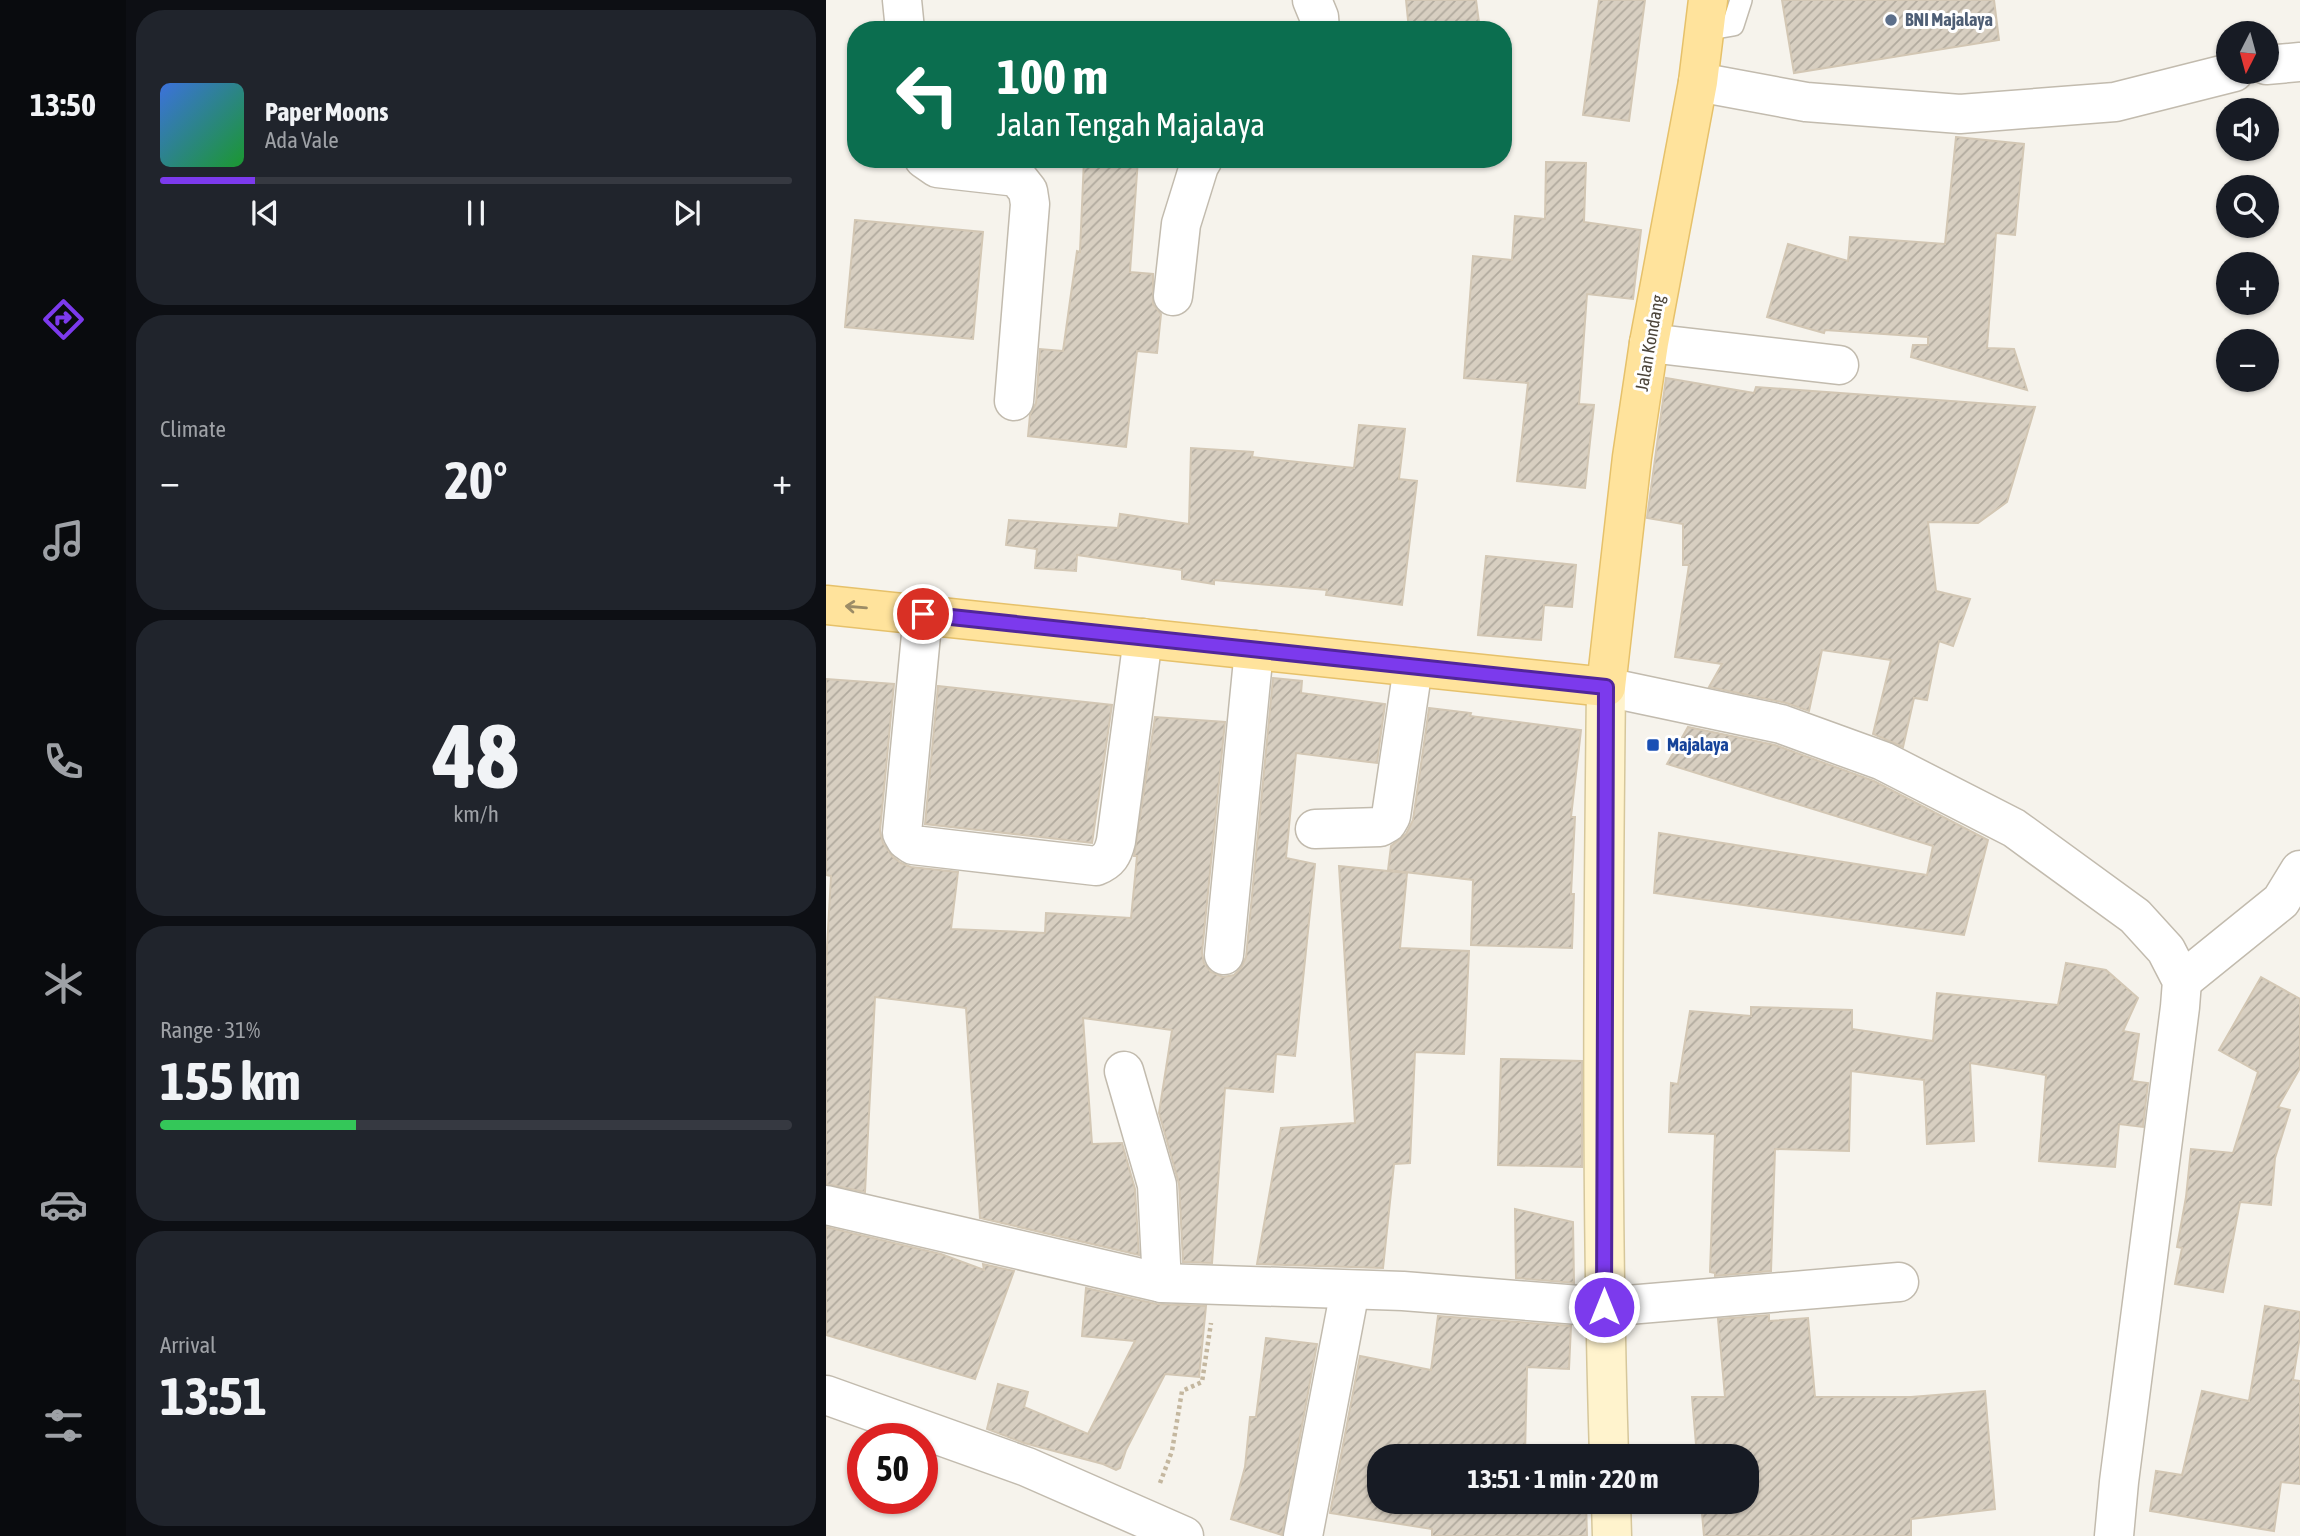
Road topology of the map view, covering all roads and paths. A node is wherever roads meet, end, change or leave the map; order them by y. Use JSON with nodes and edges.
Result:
{"nodes":[{"id":1,"x":902,"y":0,"type":"edge"},
{"id":2,"x":1312,"y":0,"type":"edge"},
{"id":3,"x":1741,"y":0,"type":"edge"},
{"id":4,"x":1706,"y":15,"type":"edge"},
{"id":5,"x":904,"y":21,"type":"edge"},
{"id":6,"x":1319,"y":21,"type":"edge"},
{"id":7,"x":2300,"y":62,"type":"edge"},
{"id":8,"x":2279,"y":64,"type":"edge"},
{"id":9,"x":2216,"y":77,"type":"edge"},
{"id":10,"x":1698,"y":82,"type":"junction"},
{"id":11,"x":937,"y":168,"type":"edge"},
{"id":12,"x":1198,"y":168,"type":"edge"},
{"id":13,"x":1173,"y":296,"type":"dead end"},
{"id":14,"x":1649,"y":343,"type":"junction"},
{"id":15,"x":1839,"y":365,"type":"dead end"},
{"id":16,"x":1014,"y":401,"type":"dead end"},
{"id":17,"x":826,"y":604,"type":"edge"},
{"id":18,"x":923,"y":614,"type":"junction"},
{"id":19,"x":1143,"y":638,"type":"junction"},
{"id":20,"x":1254,"y":650,"type":"junction"},
{"id":21,"x":1413,"y":667,"type":"junction"},
{"id":22,"x":1606,"y":687,"type":"junction"},
{"id":23,"x":1315,"y":829,"type":"dead end"},
{"id":24,"x":2300,"y":870,"type":"edge"},
{"id":25,"x":1224,"y":955,"type":"dead end"},
{"id":26,"x":2182,"y":981,"type":"junction"},
{"id":27,"x":1124,"y":1071,"type":"dead end"},
{"id":28,"x":826,"y":1205,"type":"edge"},
{"id":29,"x":1899,"y":1282,"type":"dead end"},
{"id":30,"x":1161,"y":1283,"type":"junction"},
{"id":31,"x":1217,"y":1284,"type":"junction"},
{"id":32,"x":1350,"y":1290,"type":"junction"},
{"id":33,"x":1604,"y":1307,"type":"junction"},
{"id":34,"x":826,"y":1395,"type":"edge"},
{"id":35,"x":1609,"y":1444,"type":"edge"},
{"id":36,"x":1611,"y":1514,"type":"edge"},
{"id":37,"x":1147,"y":1519,"type":"junction"},
{"id":38,"x":1184,"y":1536,"type":"edge"},
{"id":39,"x":1303,"y":1536,"type":"edge"},
{"id":40,"x":1612,"y":1536,"type":"edge"},
{"id":41,"x":2114,"y":1536,"type":"edge"}],
"edges":[{"from":1,"to":5,"type":"street"},
{"from":2,"to":6,"type":"street"},
{"from":3,"to":4,"type":"lane"},
{"from":4,"to":10,"type":"main road","name":"Jalan Kondang"},
{"from":7,"to":8,"type":"street"},
{"from":9,"to":10,"type":"street"},
{"from":10,"to":14,"type":"main road","name":"Jalan Kondang"},
{"from":11,"to":16,"type":"street"},
{"from":12,"to":13,"type":"street"},
{"from":14,"to":15,"type":"street"},
{"from":14,"to":22,"type":"main road","name":"Jalan Kondang"},
{"from":18,"to":17,"type":"main road","one_way":true},
{"from":18,"to":19,"type":"main road"},
{"from":18,"to":19,"type":"street"},
{"from":19,"to":20,"type":"main road"},
{"from":20,"to":21,"type":"main road"},
{"from":20,"to":25,"type":"street"},
{"from":21,"to":22,"type":"main road"},
{"from":21,"to":23,"type":"street"},
{"from":22,"to":26,"type":"street"},
{"from":22,"to":33,"type":"main road"},
{"from":24,"to":26,"type":"street"},
{"from":26,"to":41,"type":"street"},
{"from":27,"to":30,"type":"street"},
{"from":28,"to":30,"type":"street"},
{"from":29,"to":33,"type":"street"},
{"from":30,"to":31,"type":"street"},
{"from":31,"to":32,"type":"street"},
{"from":31,"to":37,"type":"path"},
{"from":32,"to":33,"type":"street"},
{"from":32,"to":39,"type":"street"},
{"from":33,"to":35,"type":"main road"},
{"from":34,"to":37,"type":"street"},
{"from":36,"to":40,"type":"main road"},
{"from":37,"to":38,"type":"street"}]}
